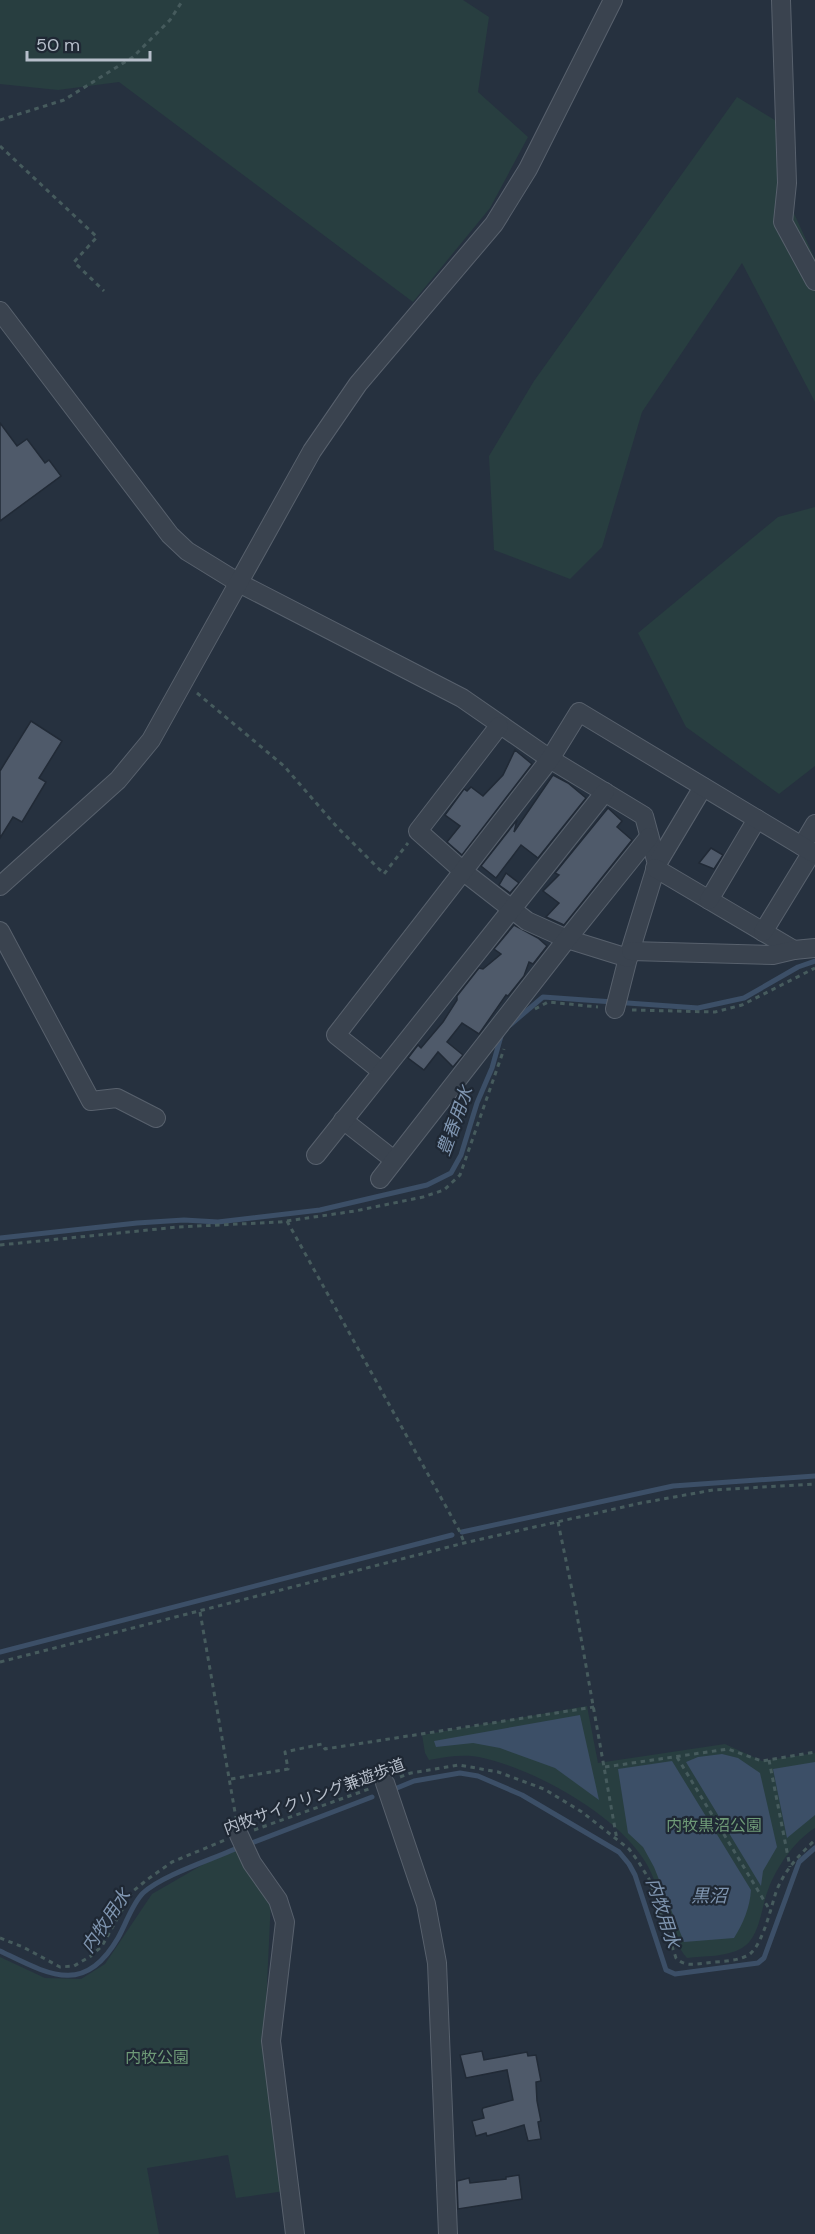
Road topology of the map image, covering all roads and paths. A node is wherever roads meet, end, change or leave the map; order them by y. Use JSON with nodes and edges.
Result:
{"nodes":[{"id":1,"x":183,"y":0,"type":"edge"},
{"id":2,"x":613,"y":0,"type":"edge"},
{"id":3,"x":781,"y":0,"type":"edge"},
{"id":4,"x":0,"y":120,"type":"edge"},
{"id":5,"x":0,"y":146,"type":"edge"},
{"id":6,"x":815,"y":281,"type":"edge"},
{"id":7,"x":104,"y":291,"type":"dead end"},
{"id":8,"x":0,"y":311,"type":"edge"},
{"id":9,"x":239,"y":583,"type":"junction"},
{"id":10,"x":184,"y":683,"type":"junction"},
{"id":11,"x":500,"y":726,"type":"junction"},
{"id":12,"x":550,"y":759,"type":"junction"},
{"id":13,"x":704,"y":787,"type":"junction"},
{"id":14,"x":605,"y":792,"type":"junction"},
{"id":15,"x":757,"y":819,"type":"junction"},
{"id":16,"x":815,"y":824,"type":"edge"},
{"id":17,"x":418,"y":831,"type":"junction"},
{"id":18,"x":649,"y":837,"type":"junction"},
{"id":19,"x":810,"y":850,"type":"edge"},
{"id":20,"x":656,"y":866,"type":"junction"},
{"id":21,"x":464,"y":872,"type":"junction"},
{"id":22,"x":0,"y":886,"type":"edge"},
{"id":23,"x":709,"y":900,"type":"junction"},
{"id":24,"x":512,"y":909,"type":"junction"},
{"id":25,"x":0,"y":931,"type":"edge"},
{"id":26,"x":764,"y":932,"type":"junction"},
{"id":27,"x":567,"y":939,"type":"junction"},
{"id":28,"x":815,"y":948,"type":"edge"},
{"id":29,"x":794,"y":950,"type":"junction"},
{"id":30,"x":630,"y":955,"type":"junction"},
{"id":31,"x":617,"y":1000,"type":"dead end"},
{"id":32,"x":381,"y":1071,"type":"junction"},
{"id":33,"x":156,"y":1118,"type":"dead end"},
{"id":34,"x":343,"y":1120,"type":"junction"},
{"id":35,"x":316,"y":1155,"type":"dead end"},
{"id":36,"x":394,"y":1160,"type":"junction"},
{"id":37,"x":380,"y":1179,"type":"dead end"},
{"id":38,"x":287,"y":1221,"type":"dead end"},
{"id":39,"x":815,"y":1484,"type":"edge"},
{"id":40,"x":558,"y":1522,"type":"junction"},
{"id":41,"x":464,"y":1543,"type":"junction"},
{"id":42,"x":200,"y":1612,"type":"junction"},
{"id":43,"x":0,"y":1662,"type":"edge"},
{"id":44,"x":594,"y":1707,"type":"junction"},
{"id":45,"x":815,"y":1752,"type":"edge"},
{"id":46,"x":677,"y":1757,"type":"junction"},
{"id":47,"x":769,"y":1760,"type":"junction"},
{"id":48,"x":604,"y":1767,"type":"junction"},
{"id":49,"x":231,"y":1779,"type":"junction"},
{"id":50,"x":385,"y":1784,"type":"junction"},
{"id":51,"x":239,"y":1835,"type":"junction"},
{"id":52,"x":815,"y":1840,"type":"edge"},
{"id":53,"x":618,"y":1841,"type":"junction"},
{"id":54,"x":790,"y":1868,"type":"junction"},
{"id":55,"x":771,"y":1912,"type":"junction"},
{"id":56,"x":0,"y":1938,"type":"edge"},
{"id":57,"x":295,"y":2234,"type":"edge"},
{"id":58,"x":448,"y":2234,"type":"edge"}],
"edges":[{"from":1,"to":4,"type":"path"},
{"from":2,"to":9,"type":"street"},
{"from":3,"to":6,"type":"street"},
{"from":5,"to":7,"type":"path"},
{"from":8,"to":9,"type":"street"},
{"from":9,"to":10,"type":"street"},
{"from":9,"to":11,"type":"street"},
{"from":10,"to":17,"type":"path"},
{"from":10,"to":22,"type":"street"},
{"from":11,"to":12,"type":"street"},
{"from":11,"to":17,"type":"street"},
{"from":12,"to":13,"type":"street"},
{"from":12,"to":14,"type":"street"},
{"from":12,"to":21,"type":"street"},
{"from":13,"to":15,"type":"street"},
{"from":13,"to":20,"type":"street"},
{"from":14,"to":18,"type":"street"},
{"from":14,"to":24,"type":"street"},
{"from":15,"to":19,"type":"street"},
{"from":15,"to":23,"type":"street"},
{"from":16,"to":19,"type":"street"},
{"from":17,"to":21,"type":"street"},
{"from":18,"to":20,"type":"street"},
{"from":18,"to":27,"type":"street"},
{"from":19,"to":26,"type":"street"},
{"from":20,"to":23,"type":"street"},
{"from":20,"to":30,"type":"street"},
{"from":21,"to":24,"type":"street"},
{"from":21,"to":32,"type":"street"},
{"from":23,"to":26,"type":"street"},
{"from":24,"to":27,"type":"street"},
{"from":24,"to":32,"type":"street"},
{"from":25,"to":33,"type":"street"},
{"from":26,"to":29,"type":"street"},
{"from":27,"to":30,"type":"street"},
{"from":27,"to":36,"type":"street"},
{"from":28,"to":29,"type":"street"},
{"from":29,"to":30,"type":"street"},
{"from":30,"to":31,"type":"street"},
{"from":32,"to":34,"type":"street"},
{"from":34,"to":35,"type":"street"},
{"from":34,"to":36,"type":"street"},
{"from":36,"to":37,"type":"street"},
{"from":38,"to":41,"type":"path"},
{"from":39,"to":40,"type":"path"},
{"from":40,"to":41,"type":"path"},
{"from":40,"to":44,"type":"path"},
{"from":41,"to":42,"type":"path"},
{"from":42,"to":43,"type":"path"},
{"from":42,"to":49,"type":"path"},
{"from":44,"to":48,"type":"path"},
{"from":44,"to":49,"type":"path"},
{"from":45,"to":47,"type":"path"},
{"from":46,"to":47,"type":"path"},
{"from":46,"to":48,"type":"path"},
{"from":46,"to":55,"type":"path"},
{"from":47,"to":54,"type":"path"},
{"from":48,"to":53,"type":"path"},
{"from":49,"to":51,"type":"path"},
{"from":50,"to":51,"type":"path","name":"内牧サイクリング兼遊歩道"},
{"from":50,"to":53,"type":"path","name":"内牧サイクリング兼遊歩道"},
{"from":50,"to":58,"type":"street"},
{"from":51,"to":56,"type":"path","name":"内牧サイクリング兼遊歩道"},
{"from":51,"to":57,"type":"street"},
{"from":52,"to":54,"type":"path","name":"内牧サイクリング兼遊歩道"},
{"from":53,"to":55,"type":"path","name":"内牧サイクリング兼遊歩道"},
{"from":54,"to":55,"type":"path","name":"内牧サイクリング兼遊歩道"}]}
